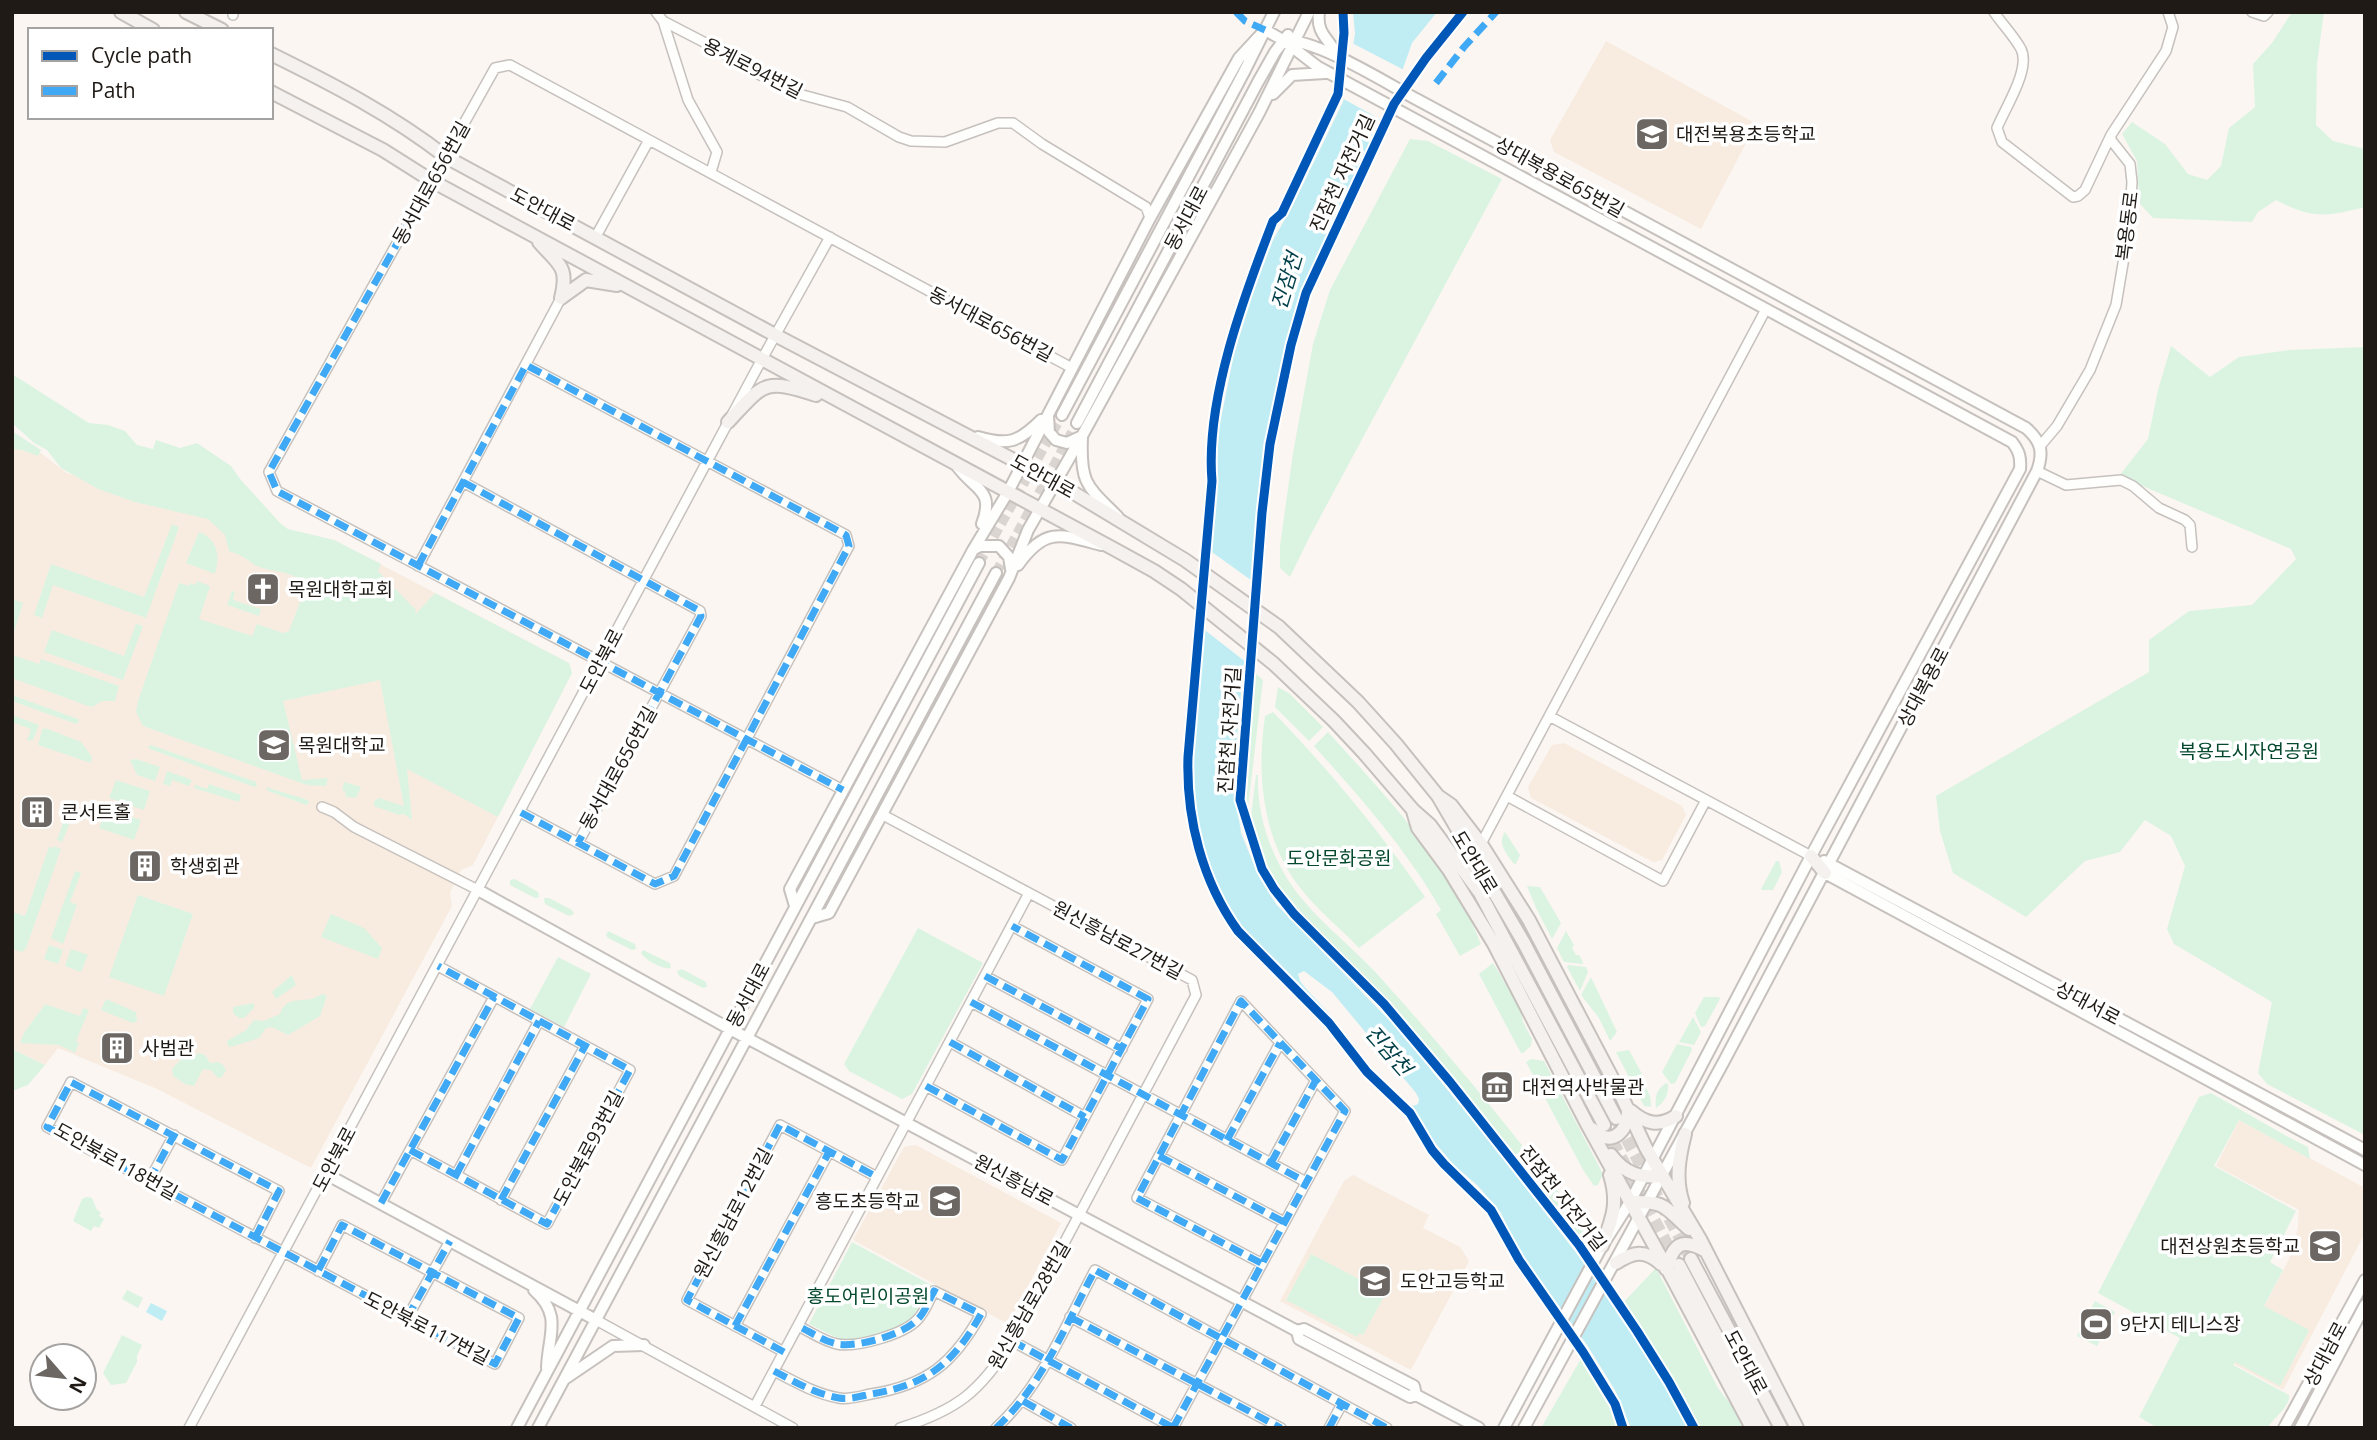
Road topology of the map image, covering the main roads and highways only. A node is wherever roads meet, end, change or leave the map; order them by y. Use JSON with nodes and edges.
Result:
{"nodes":[{"id":1,"x":121,"y":12,"type":"edge"},
{"id":2,"x":186,"y":12,"type":"edge"},
{"id":3,"x":149,"y":28,"type":"edge"},
{"id":4,"x":218,"y":28,"type":"edge"},
{"id":5,"x":273,"y":55,"type":"edge"},
{"id":6,"x":273,"y":93,"type":"edge"},
{"id":7,"x":531,"y":234,"type":"junction"},
{"id":8,"x":628,"y":286,"type":"junction"},
{"id":9,"x":847,"y":404,"type":"junction"},
{"id":10,"x":728,"y":422,"type":"road end"},
{"id":11,"x":1438,"y":796,"type":"junction"},
{"id":12,"x":1811,"y":856,"type":"road end"},
{"id":13,"x":1827,"y":868,"type":"road end"},
{"id":14,"x":1628,"y":1108,"type":"junction"},
{"id":15,"x":1676,"y":1116,"type":"road end"},
{"id":16,"x":1616,"y":1118,"type":"tunnel mouth"},
{"id":17,"x":1596,"y":1127,"type":"junction"},
{"id":18,"x":1685,"y":1134,"type":"road end"},
{"id":19,"x":1662,"y":1176,"type":"junction"},
{"id":20,"x":1630,"y":1202,"type":"junction"},
{"id":21,"x":1687,"y":1217,"type":"junction"},
{"id":22,"x":1700,"y":1239,"type":"junction"},
{"id":23,"x":1602,"y":1247,"type":"road end"},
{"id":24,"x":1706,"y":1252,"type":"junction"},
{"id":25,"x":1616,"y":1263,"type":"road end"},
{"id":26,"x":1679,"y":1264,"type":"junction"},
{"id":27,"x":1752,"y":1428,"type":"edge"},
{"id":28,"x":1765,"y":1428,"type":"edge"},
{"id":29,"x":1781,"y":1428,"type":"edge"},
{"id":30,"x":1797,"y":1428,"type":"edge"}],
"edges":[{"from":1,"to":3,"type":"main road"},
{"from":2,"to":4,"type":"main road"},
{"from":5,"to":11,"type":"main road","name":"도안대로"},
{"from":6,"to":7,"type":"main road","name":"도안대로"},
{"from":7,"to":8,"type":"main road","name":"도안대로"},
{"from":7,"to":8,"type":"main road"},
{"from":8,"to":9,"type":"main road","name":"도안대로"},
{"from":9,"to":10,"type":"main road"},
{"from":9,"to":17,"type":"main road","name":"도안대로"},
{"from":11,"to":14,"type":"main road"},
{"from":11,"to":16,"type":"main road","name":"도안대로"},
{"from":12,"to":13,"type":"main road"},
{"from":14,"to":15,"type":"main road"},
{"from":14,"to":17,"type":"main road"},
{"from":14,"to":19,"type":"main road"},
{"from":17,"to":19,"type":"main road"},
{"from":17,"to":20,"type":"main road"},
{"from":17,"to":23,"type":"main road"},
{"from":18,"to":21,"type":"main road"},
{"from":19,"to":21,"type":"main road"},
{"from":20,"to":22,"type":"main road"},
{"from":20,"to":26,"type":"main road"},
{"from":21,"to":22,"type":"main road"},
{"from":22,"to":24,"type":"main road"},
{"from":24,"to":26,"type":"main road"},
{"from":24,"to":30,"type":"main road"},
{"from":25,"to":26,"type":"main road"},
{"from":26,"to":27,"type":"main road"},
{"from":26,"to":28,"type":"main road","name":"도안대로"},
{"from":26,"to":29,"type":"main road","name":"도안대로"}]}
